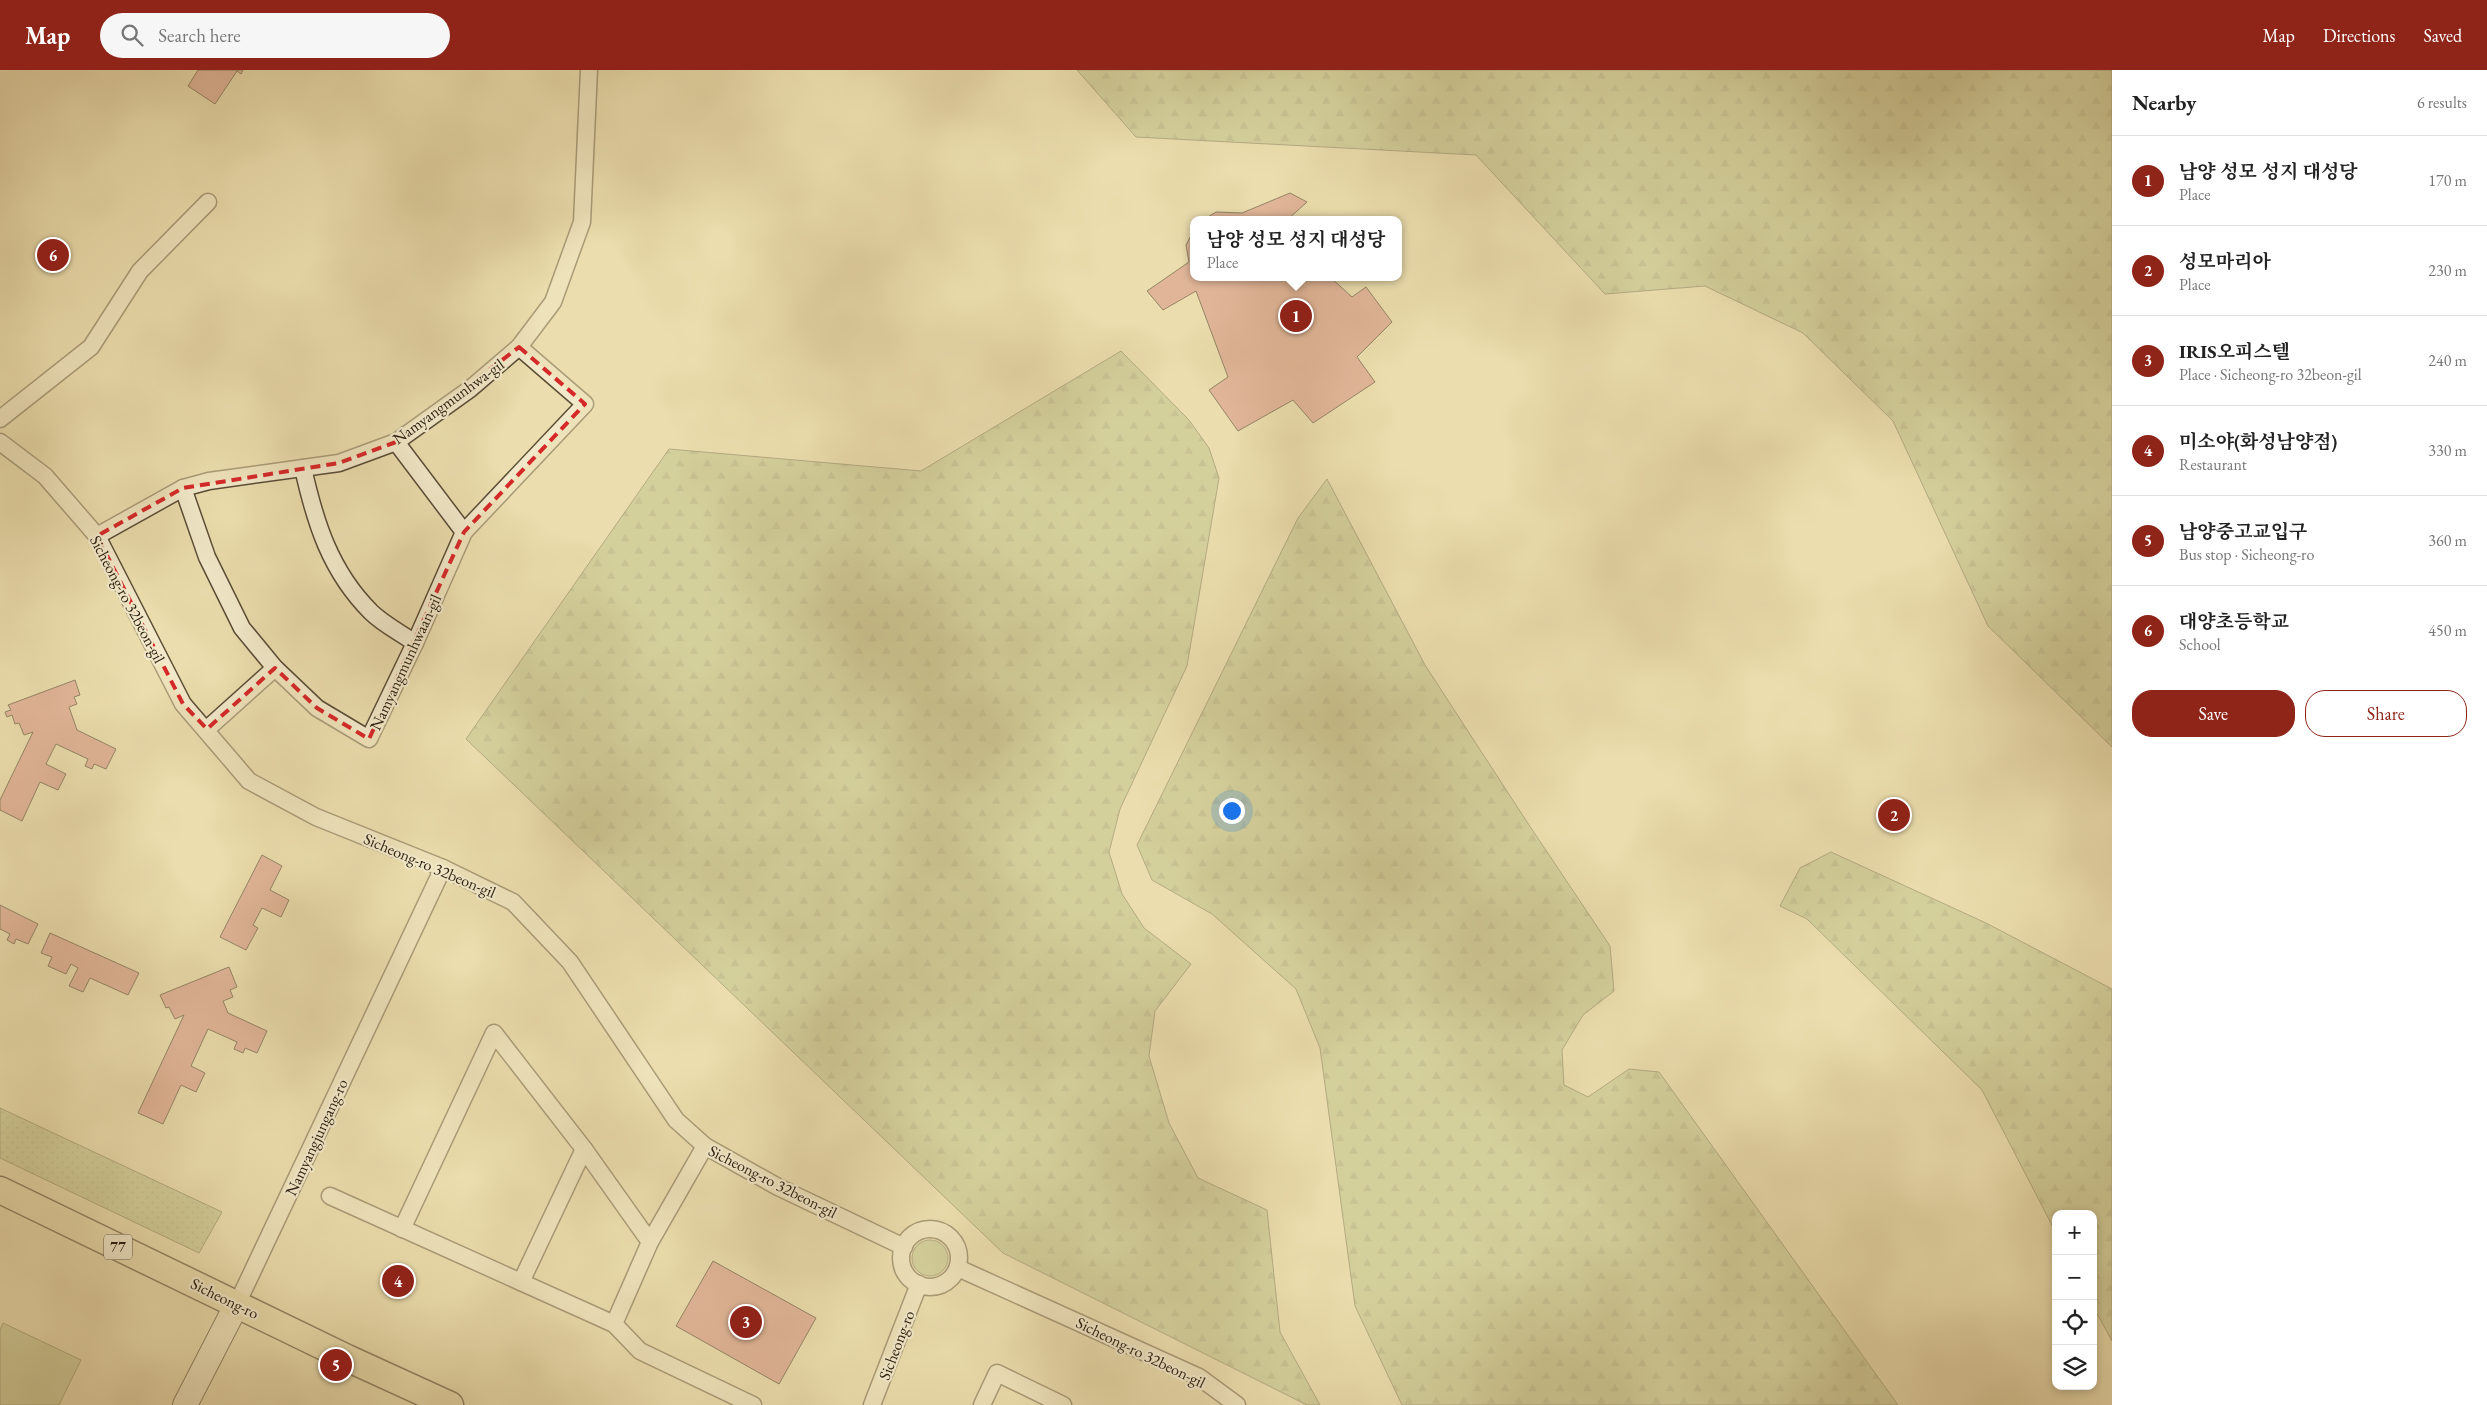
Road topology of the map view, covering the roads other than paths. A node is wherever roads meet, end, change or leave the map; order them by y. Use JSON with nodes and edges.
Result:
{"nodes":[{"id":1,"x":588,"y":70,"type":"edge"},
{"id":2,"x":208,"y":202,"type":"dead end"},
{"id":3,"x":519,"y":348,"type":"junction"},
{"id":4,"x":0,"y":419,"type":"edge"},
{"id":5,"x":0,"y":442,"type":"edge"},
{"id":6,"x":396,"y":442,"type":"junction"},
{"id":7,"x":303,"y":468,"type":"junction"},
{"id":8,"x":183,"y":488,"type":"junction"},
{"id":9,"x":464,"y":532,"type":"junction"},
{"id":10,"x":97,"y":536,"type":"junction"},
{"id":11,"x":415,"y":643,"type":"junction"},
{"id":12,"x":275,"y":668,"type":"junction"},
{"id":13,"x":207,"y":729,"type":"junction"},
{"id":14,"x":443,"y":868,"type":"junction"},
{"id":15,"x":705,"y":1146,"type":"junction"},
{"id":16,"x":584,"y":1149,"type":"junction"},
{"id":17,"x":0,"y":1190,"type":"edge"},
{"id":18,"x":330,"y":1196,"type":"dead end"},
{"id":19,"x":402,"y":1229,"type":"junction"},
{"id":20,"x":650,"y":1242,"type":"junction"},
{"id":21,"x":904,"y":1246,"type":"junction"},
{"id":22,"x":958,"y":1268,"type":"junction"},
{"id":23,"x":522,"y":1282,"type":"junction"},
{"id":24,"x":920,"y":1284,"type":"junction"},
{"id":25,"x":237,"y":1304,"type":"junction"},
{"id":26,"x":614,"y":1324,"type":"junction"},
{"id":27,"x":185,"y":1405,"type":"edge"},
{"id":28,"x":450,"y":1405,"type":"edge"},
{"id":29,"x":753,"y":1405,"type":"edge"},
{"id":30,"x":872,"y":1405,"type":"edge"},
{"id":31,"x":982,"y":1405,"type":"edge"},
{"id":32,"x":1063,"y":1405,"type":"edge"},
{"id":33,"x":1237,"y":1405,"type":"edge"}],
"edges":[{"from":1,"to":3,"type":"street","name":"Namyangmunhwa-gil"},
{"from":2,"to":4,"type":"street"},
{"from":3,"to":6,"type":"street","name":"Namyangmunhwa-gil"},
{"from":3,"to":9,"type":"street","name":"Namyangmunhwaan-gil"},
{"from":5,"to":10,"type":"street","name":"Sicheong-ro 32beon-gil"},
{"from":6,"to":7,"type":"street","name":"Namyangmunhwa-gil"},
{"from":6,"to":9,"type":"street"},
{"from":7,"to":8,"type":"street","name":"Namyangmunhwa-gil"},
{"from":7,"to":11,"type":"street"},
{"from":8,"to":10,"type":"street","name":"Namyangmunhwa-gil"},
{"from":8,"to":12,"type":"street","name":"Namyangmunhwaan-gil"},
{"from":9,"to":11,"type":"street","name":"Namyangmunhwaan-gil"},
{"from":10,"to":13,"type":"street","name":"Sicheong-ro 32beon-gil"},
{"from":11,"to":12,"type":"street","name":"Namyangmunhwaan-gil"},
{"from":12,"to":13,"type":"street"},
{"from":13,"to":14,"type":"street","name":"Sicheong-ro 32beon-gil"},
{"from":14,"to":15,"type":"street","name":"Sicheong-ro 32beon-gil"},
{"from":14,"to":25,"type":"street","name":"Namyangjungang-ro"},
{"from":15,"to":20,"type":"street"},
{"from":15,"to":21,"type":"street","name":"Sicheong-ro 32beon-gil"},
{"from":16,"to":19,"type":"street"},
{"from":16,"to":20,"type":"street"},
{"from":16,"to":23,"type":"street"},
{"from":17,"to":25,"type":"main road","name":"Sicheong-ro","number":"77"},
{"from":18,"to":19,"type":"street"},
{"from":19,"to":23,"type":"street"},
{"from":20,"to":26,"type":"street"},
{"from":21,"to":22,"type":"street"},
{"from":21,"to":24,"type":"street"},
{"from":22,"to":24,"type":"street"},
{"from":22,"to":33,"type":"street","name":"Sicheong-ro 32beon-gil"},
{"from":23,"to":26,"type":"street"},
{"from":24,"to":30,"type":"street","name":"Sicheong-ro"},
{"from":25,"to":27,"type":"street","name":"Namyangjungang-ro"},
{"from":25,"to":28,"type":"main road","name":"Sicheong-ro","number":"77"},
{"from":26,"to":29,"type":"street"},
{"from":31,"to":32,"type":"street"}]}
